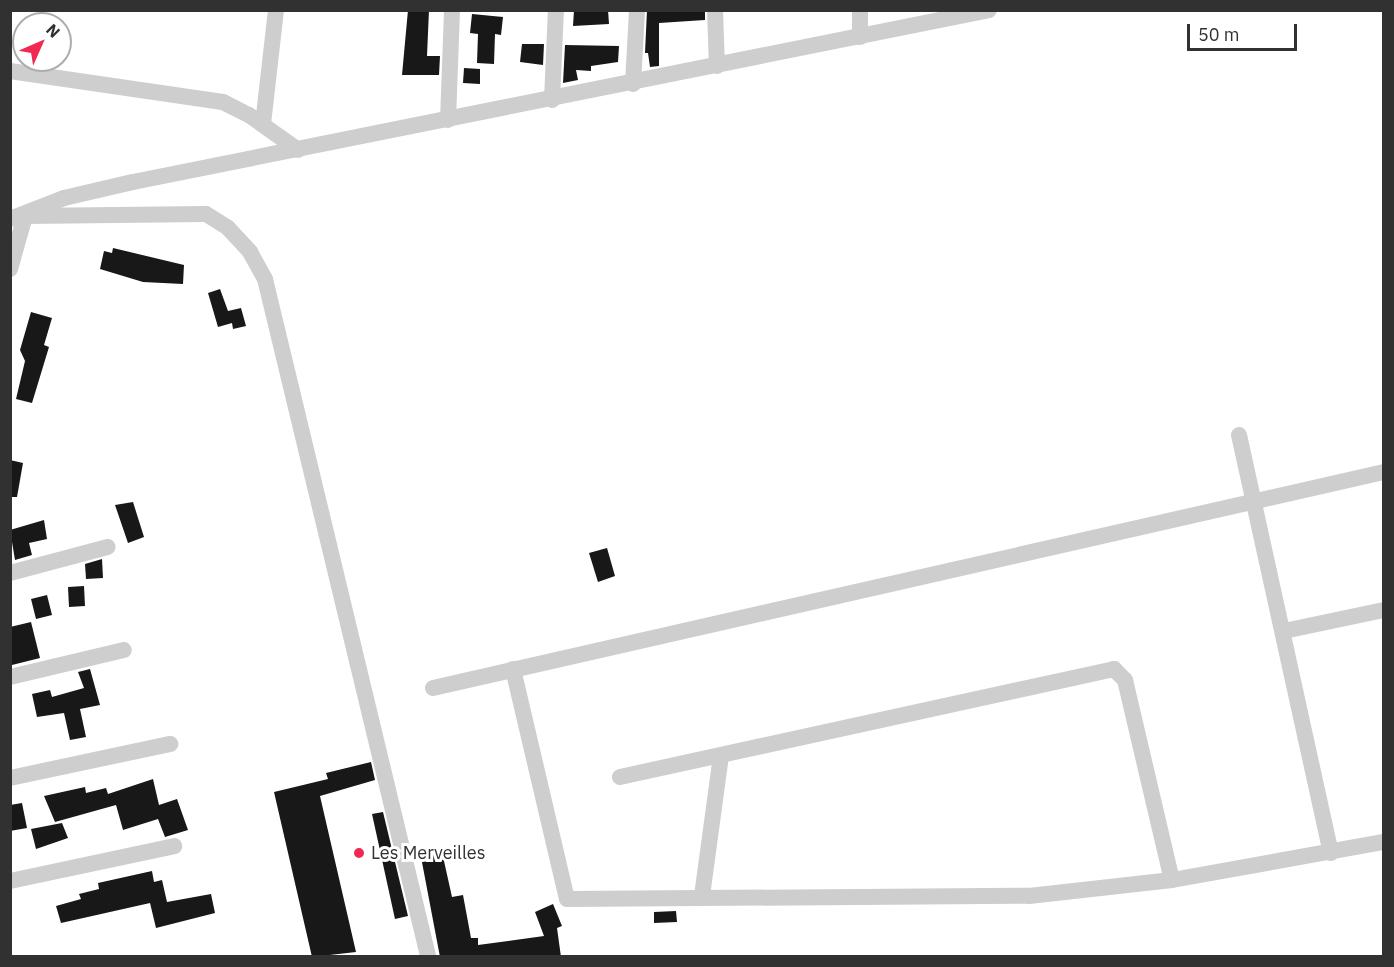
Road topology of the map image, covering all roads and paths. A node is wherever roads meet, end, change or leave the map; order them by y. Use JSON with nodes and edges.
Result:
{"nodes":[{"id":1,"x":276,"y":10,"type":"edge"},
{"id":2,"x":452,"y":10,"type":"edge"},
{"id":3,"x":556,"y":10,"type":"edge"},
{"id":4,"x":637,"y":10,"type":"edge"},
{"id":5,"x":715,"y":10,"type":"edge"},
{"id":6,"x":860,"y":10,"type":"edge"},
{"id":7,"x":989,"y":10,"type":"edge"},
{"id":8,"x":953,"y":14,"type":"edge"},
{"id":9,"x":860,"y":37,"type":"junction"},
{"id":10,"x":717,"y":66,"type":"junction"},
{"id":11,"x":10,"y":71,"type":"edge"},
{"id":12,"x":633,"y":84,"type":"junction"},
{"id":13,"x":552,"y":100,"type":"junction"},
{"id":14,"x":448,"y":120,"type":"junction"},
{"id":15,"x":263,"y":124,"type":"junction"},
{"id":16,"x":298,"y":150,"type":"junction"},
{"id":17,"x":18,"y":218,"type":"edge"},
{"id":18,"x":10,"y":269,"type":"edge"},
{"id":19,"x":1239,"y":435,"type":"dead end"},
{"id":20,"x":1383,"y":472,"type":"edge"},
{"id":21,"x":1254,"y":500,"type":"junction"},
{"id":22,"x":108,"y":547,"type":"dead end"},
{"id":23,"x":10,"y":573,"type":"edge"},
{"id":24,"x":1383,"y":610,"type":"edge"},
{"id":25,"x":1284,"y":632,"type":"junction"},
{"id":26,"x":124,"y":650,"type":"dead end"},
{"id":27,"x":513,"y":669,"type":"junction"},
{"id":28,"x":10,"y":677,"type":"edge"},
{"id":29,"x":434,"y":688,"type":"dead end"},
{"id":30,"x":170,"y":744,"type":"dead end"},
{"id":31,"x":721,"y":755,"type":"junction"},
{"id":32,"x":620,"y":777,"type":"dead end"},
{"id":33,"x":10,"y":778,"type":"edge"},
{"id":34,"x":1383,"y":842,"type":"edge"},
{"id":35,"x":174,"y":846,"type":"dead end"},
{"id":36,"x":1331,"y":853,"type":"junction"},
{"id":37,"x":1172,"y":880,"type":"junction"},
{"id":38,"x":10,"y":881,"type":"edge"},
{"id":39,"x":702,"y":896,"type":"junction"},
{"id":40,"x":428,"y":957,"type":"edge"}],
"edges":[{"from":1,"to":15,"type":"street"},
{"from":2,"to":14,"type":"street"},
{"from":3,"to":13,"type":"street"},
{"from":4,"to":12,"type":"street"},
{"from":5,"to":10,"type":"street"},
{"from":6,"to":9,"type":"street"},
{"from":7,"to":8,"type":"street"},
{"from":8,"to":9,"type":"street"},
{"from":9,"to":10,"type":"street"},
{"from":10,"to":12,"type":"street"},
{"from":11,"to":15,"type":"street"},
{"from":12,"to":13,"type":"street"},
{"from":13,"to":14,"type":"street"},
{"from":14,"to":16,"type":"street"},
{"from":15,"to":16,"type":"street"},
{"from":16,"to":17,"type":"street"},
{"from":17,"to":18,"type":"street"},
{"from":17,"to":40,"type":"street"},
{"from":19,"to":21,"type":"street"},
{"from":20,"to":21,"type":"street"},
{"from":21,"to":25,"type":"street"},
{"from":21,"to":27,"type":"street"},
{"from":22,"to":23,"type":"street"},
{"from":24,"to":25,"type":"street"},
{"from":25,"to":36,"type":"street"},
{"from":26,"to":28,"type":"street"},
{"from":27,"to":29,"type":"street"},
{"from":27,"to":39,"type":"street"},
{"from":30,"to":33,"type":"street"},
{"from":31,"to":32,"type":"street"},
{"from":31,"to":37,"type":"street"},
{"from":31,"to":39,"type":"street"},
{"from":34,"to":36,"type":"street"},
{"from":35,"to":38,"type":"street"},
{"from":36,"to":37,"type":"street"},
{"from":37,"to":39,"type":"street"}]}
